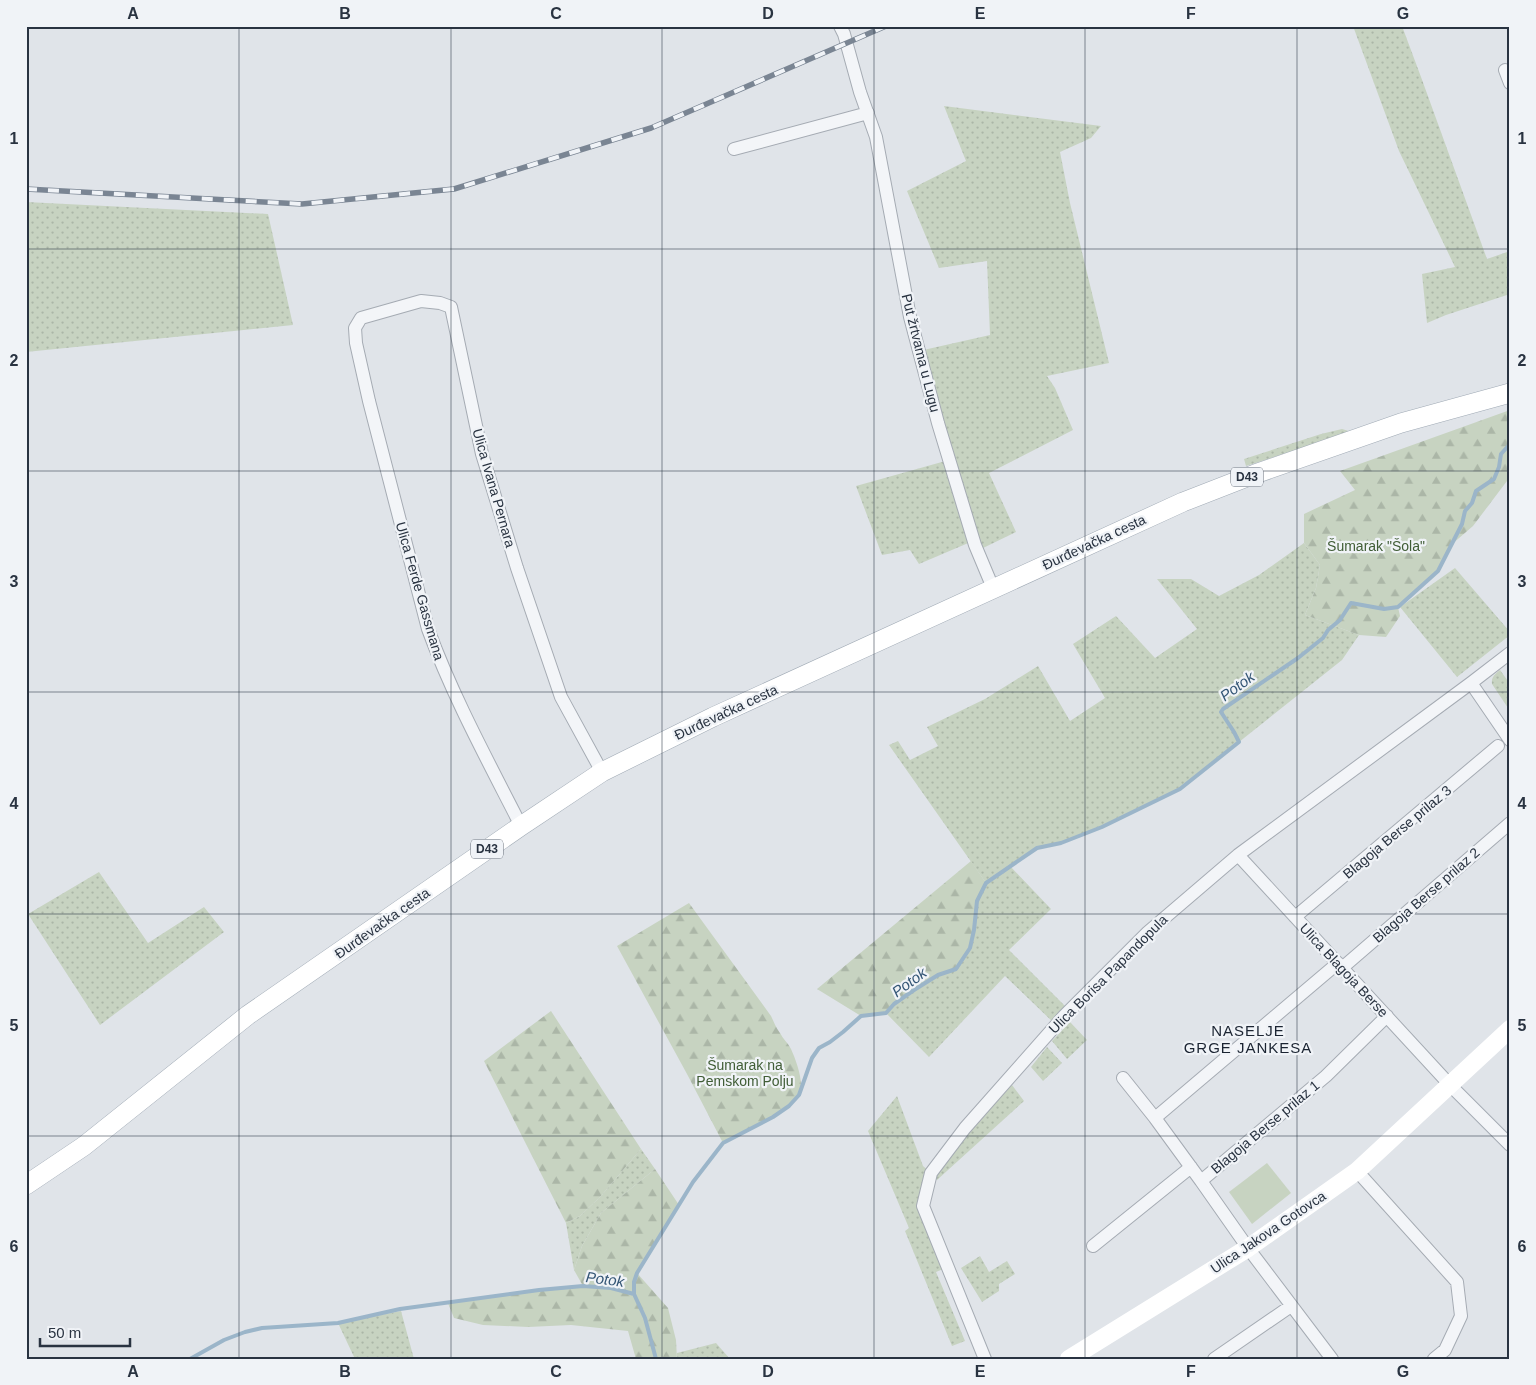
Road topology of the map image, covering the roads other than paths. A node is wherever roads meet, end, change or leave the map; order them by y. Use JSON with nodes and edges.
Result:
{"nodes":[{"id":1,"x":840,"y":26,"type":"edge"},
{"id":2,"x":1505,"y":70,"type":"dead end"},
{"id":3,"x":1510,"y":84,"type":"edge"},
{"id":4,"x":868,"y":113,"type":"junction"},
{"id":5,"x":734,"y":149,"type":"dead end"},
{"id":6,"x":356,"y":342,"type":"joint"},
{"id":7,"x":1510,"y":392,"type":"edge"},
{"id":8,"x":993,"y":588,"type":"junction"},
{"id":9,"x":1510,"y":653,"type":"edge"},
{"id":10,"x":1471,"y":683,"type":"junction"},
{"id":11,"x":1510,"y":740,"type":"edge"},
{"id":12,"x":1498,"y":746,"type":"dead end"},
{"id":13,"x":602,"y":772,"type":"junction"},
{"id":14,"x":1510,"y":823,"type":"edge"},
{"id":15,"x":521,"y":826,"type":"junction"},
{"id":16,"x":1238,"y":855,"type":"junction"},
{"id":17,"x":1295,"y":917,"type":"junction"},
{"id":18,"x":1340,"y":966,"type":"junction"},
{"id":19,"x":1387,"y":1016,"type":"junction"},
{"id":20,"x":1510,"y":1029,"type":"edge"},
{"id":21,"x":1123,"y":1078,"type":"dead end"},
{"id":22,"x":1450,"y":1085,"type":"junction"},
{"id":23,"x":1155,"y":1118,"type":"junction"},
{"id":24,"x":1510,"y":1145,"type":"edge"},
{"id":25,"x":1191,"y":1167,"type":"junction"},
{"id":26,"x":1357,"y":1171,"type":"junction"},
{"id":27,"x":1201,"y":1181,"type":"junction"},
{"id":28,"x":26,"y":1185,"type":"edge"},
{"id":29,"x":1094,"y":1246,"type":"dead end"},
{"id":30,"x":1248,"y":1248,"type":"junction"},
{"id":31,"x":1291,"y":1306,"type":"junction"},
{"id":32,"x":985,"y":1359,"type":"edge"},
{"id":33,"x":1069,"y":1359,"type":"edge"},
{"id":34,"x":1214,"y":1359,"type":"edge"},
{"id":35,"x":1332,"y":1359,"type":"edge"},
{"id":36,"x":1434,"y":1359,"type":"edge"}],
"edges":[{"from":1,"to":4,"type":"street","name":"Put žrtvama u Lugu"},
{"from":2,"to":3,"type":"street"},
{"from":4,"to":5,"type":"street"},
{"from":4,"to":8,"type":"street","name":"Put žrtvama u Lugu"},
{"from":6,"to":13,"type":"street","name":"Ulica Ivana Pernara"},
{"from":6,"to":15,"type":"street","name":"Ulica Ferde Gassmana"},
{"from":7,"to":8,"type":"main road","name":"Đurđevačka cesta","number":"D43"},
{"from":8,"to":13,"type":"main road","name":"Đurđevačka cesta","number":"D43"},
{"from":9,"to":10,"type":"street","name":"Ulica Borisa Papandopula"},
{"from":10,"to":11,"type":"street"},
{"from":10,"to":16,"type":"street","name":"Ulica Borisa Papandopula"},
{"from":12,"to":17,"type":"street","name":"Blagoja Berse prilaz 3"},
{"from":13,"to":15,"type":"main road","name":"Đurđevačka cesta","number":"D43"},
{"from":14,"to":18,"type":"street","name":"Blagoja Berse prilaz 2"},
{"from":15,"to":28,"type":"main road","name":"Đurđevačka cesta","number":"D43"},
{"from":16,"to":17,"type":"street","name":"Ulica Blagoja Berse"},
{"from":16,"to":32,"type":"street","name":"Ulica Borisa Papandopula"},
{"from":17,"to":18,"type":"street","name":"Ulica Blagoja Berse"},
{"from":18,"to":19,"type":"street","name":"Ulica Blagoja Berse"},
{"from":18,"to":23,"type":"street","name":"Blagoja Berse prilaz 2"},
{"from":19,"to":22,"type":"street","name":"Ulica Blagoja Berse"},
{"from":19,"to":27,"type":"street","name":"Blagoja Berse prilaz 1"},
{"from":20,"to":22,"type":"street","name":"Ulica Jakova Gotovca"},
{"from":21,"to":23,"type":"street"},
{"from":22,"to":24,"type":"street","name":"Ulica Blagoja Berse"},
{"from":22,"to":26,"type":"street","name":"Ulica Jakova Gotovca"},
{"from":23,"to":25,"type":"street"},
{"from":25,"to":27,"type":"street"},
{"from":25,"to":29,"type":"street","name":"Blagoja Berse prilaz 1"},
{"from":26,"to":30,"type":"street","name":"Ulica Jakova Gotovca"},
{"from":26,"to":36,"type":"street"},
{"from":27,"to":30,"type":"street","name":"Blagoja Berse prilaz 1"},
{"from":30,"to":31,"type":"street","name":"Blagoja Berse prilaz 1"},
{"from":30,"to":33,"type":"street","name":"Ulica Jakova Gotovca"},
{"from":31,"to":34,"type":"street"},
{"from":31,"to":35,"type":"street","name":"Blagoja Berse prilaz 1"}]}
